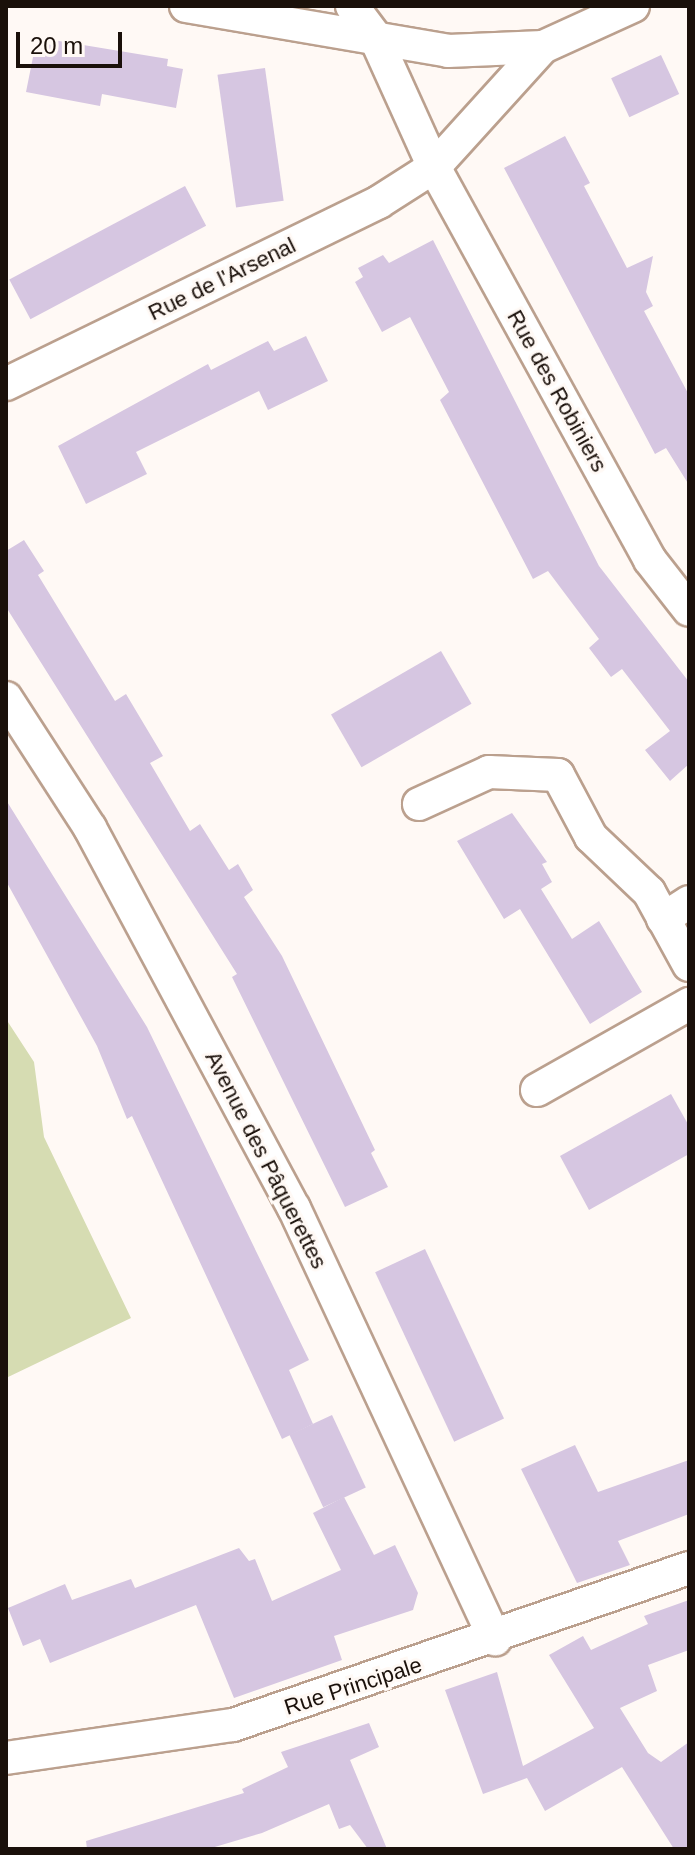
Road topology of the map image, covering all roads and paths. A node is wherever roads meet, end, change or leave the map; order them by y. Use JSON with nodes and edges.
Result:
{"nodes":[{"id":1,"x":186,"y":6,"type":"edge"},
{"id":2,"x":352,"y":6,"type":"edge"},
{"id":3,"x":633,"y":6,"type":"edge"},
{"id":4,"x":375,"y":37,"type":"junction"},
{"id":5,"x":543,"y":47,"type":"junction"},
{"id":6,"x":434,"y":167,"type":"junction"},
{"id":7,"x":6,"y":384,"type":"edge"},
{"id":8,"x":689,"y":610,"type":"edge"},
{"id":9,"x":6,"y":698,"type":"edge"},
{"id":10,"x":419,"y":804,"type":"dead end"},
{"id":11,"x":676,"y":910,"type":"edge"},
{"id":12,"x":689,"y":965,"type":"edge"},
{"id":13,"x":689,"y":1004,"type":"edge"},
{"id":14,"x":537,"y":1090,"type":"dead end"},
{"id":15,"x":689,"y":1568,"type":"edge"},
{"id":16,"x":495,"y":1639,"type":"junction"},
{"id":17,"x":6,"y":1758,"type":"edge"}],
"edges":[{"from":1,"to":4,"type":"street"},
{"from":2,"to":4,"type":"street","name":"Rue des Robiniers"},
{"from":3,"to":5,"type":"street"},
{"from":4,"to":5,"type":"street"},
{"from":4,"to":6,"type":"street","name":"Rue des Robiniers"},
{"from":5,"to":6,"type":"street","name":"Rue de l'Arsenal"},
{"from":6,"to":7,"type":"street","name":"Rue de l'Arsenal"},
{"from":6,"to":8,"type":"street","name":"Rue des Robiniers"},
{"from":9,"to":16,"type":"street","name":"Avenue des Pâquerettes"},
{"from":10,"to":11,"type":"street"},
{"from":11,"to":12,"type":"street"},
{"from":13,"to":14,"type":"street"},
{"from":15,"to":16,"type":"street","name":"Rue Principale"},
{"from":16,"to":17,"type":"street","name":"Rue Principale"}]}
